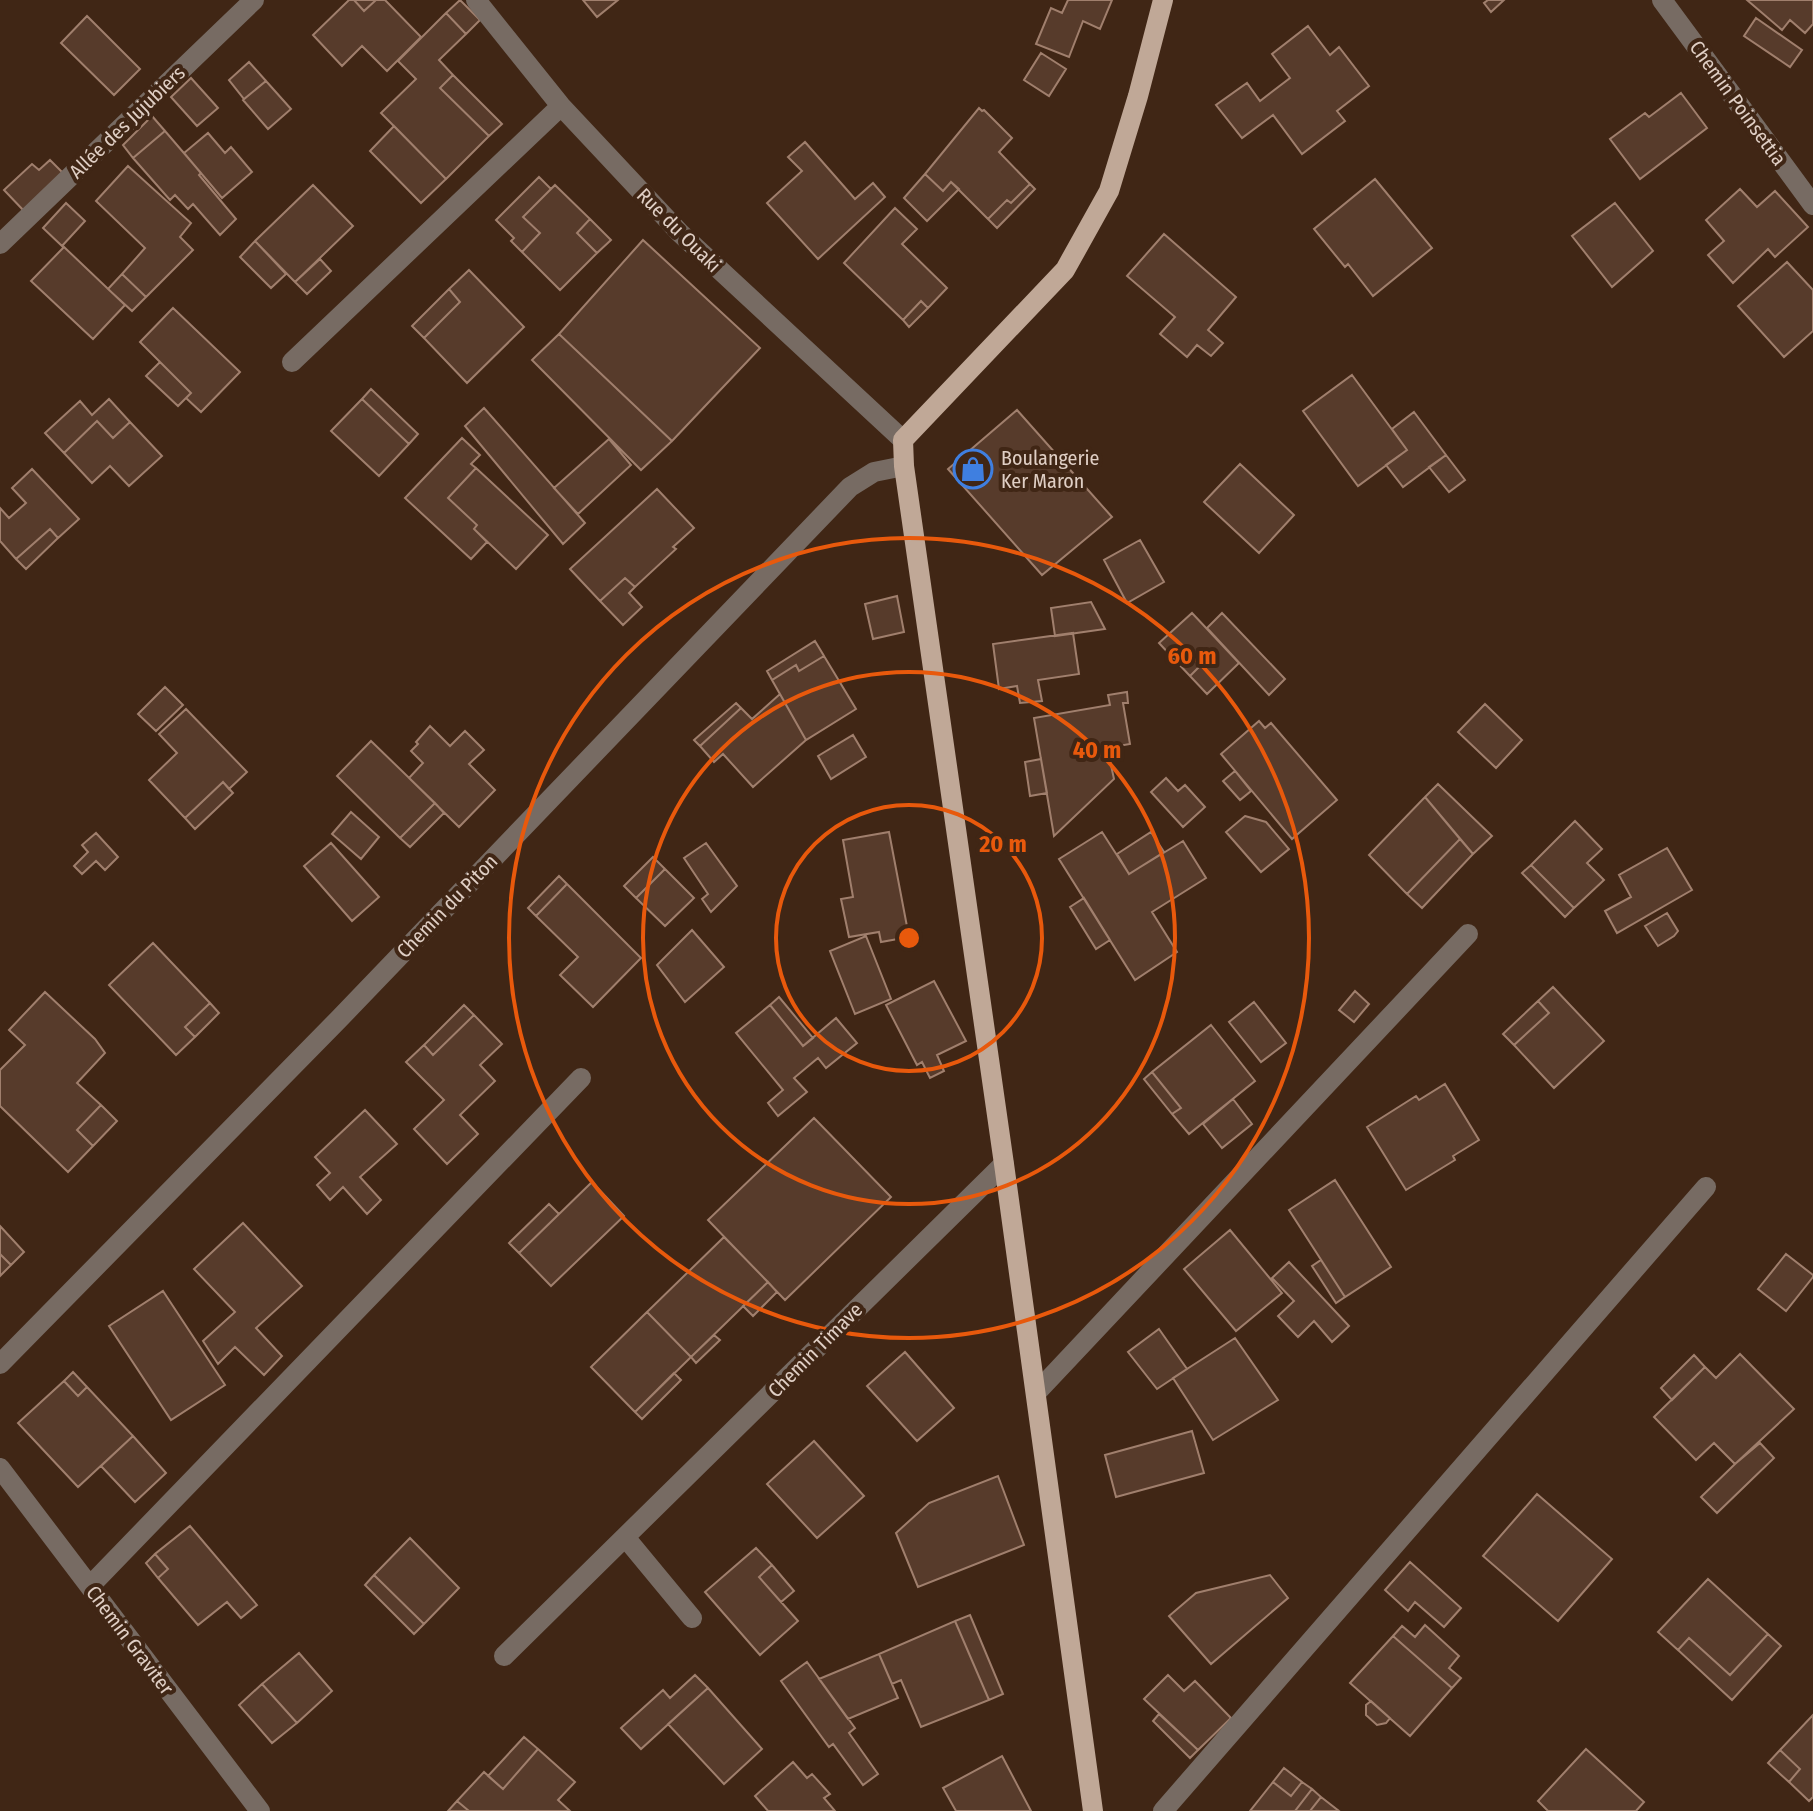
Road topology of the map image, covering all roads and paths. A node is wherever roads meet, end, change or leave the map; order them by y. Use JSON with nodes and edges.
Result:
{"nodes":[{"id":1,"x":254,"y":0,"type":"edge"},
{"id":2,"x":476,"y":0,"type":"edge"},
{"id":3,"x":1163,"y":0,"type":"edge"},
{"id":4,"x":1662,"y":0,"type":"edge"},
{"id":5,"x":561,"y":106,"type":"junction"},
{"id":6,"x":1813,"y":205,"type":"edge"},
{"id":7,"x":0,"y":244,"type":"edge"},
{"id":8,"x":292,"y":362,"type":"dead end"},
{"id":9,"x":903,"y":440,"type":"junction"},
{"id":10,"x":904,"y":466,"type":"junction"},
{"id":11,"x":1468,"y":934,"type":"dead end"},
{"id":12,"x":581,"y":1078,"type":"dead end"},
{"id":13,"x":1004,"y":1164,"type":"junction"},
{"id":14,"x":1706,"y":1187,"type":"dead end"},
{"id":15,"x":0,"y":1364,"type":"edge"},
{"id":16,"x":1036,"y":1393,"type":"junction"},
{"id":17,"x":0,"y":1468,"type":"edge"},
{"id":18,"x":625,"y":1537,"type":"junction"},
{"id":19,"x":90,"y":1586,"type":"junction"},
{"id":20,"x":692,"y":1618,"type":"dead end"},
{"id":21,"x":504,"y":1656,"type":"dead end"},
{"id":22,"x":260,"y":1811,"type":"edge"},
{"id":23,"x":1093,"y":1811,"type":"edge"},
{"id":24,"x":1163,"y":1811,"type":"edge"}],
"edges":[{"from":1,"to":7,"type":"street","name":"Allée des Jujubiers"},
{"from":2,"to":5,"type":"street","name":"Rue du Ouaki"},
{"from":3,"to":9,"type":"main road"},
{"from":4,"to":6,"type":"street","name":"Chemin Poinsettia"},
{"from":5,"to":8,"type":"street"},
{"from":5,"to":9,"type":"street","name":"Rue du Ouaki"},
{"from":9,"to":10,"type":"main road"},
{"from":10,"to":13,"type":"main road"},
{"from":10,"to":15,"type":"street","name":"Chemin du Piton"},
{"from":11,"to":16,"type":"street"},
{"from":12,"to":19,"type":"street"},
{"from":13,"to":16,"type":"main road"},
{"from":13,"to":18,"type":"street","name":"Chemin Timave"},
{"from":14,"to":24,"type":"street"},
{"from":16,"to":23,"type":"main road"},
{"from":17,"to":19,"type":"street","name":"Chemin Graviter"},
{"from":18,"to":20,"type":"street"},
{"from":18,"to":21,"type":"street","name":"Chemin Timave"},
{"from":19,"to":22,"type":"street","name":"Chemin Graviter"}]}
